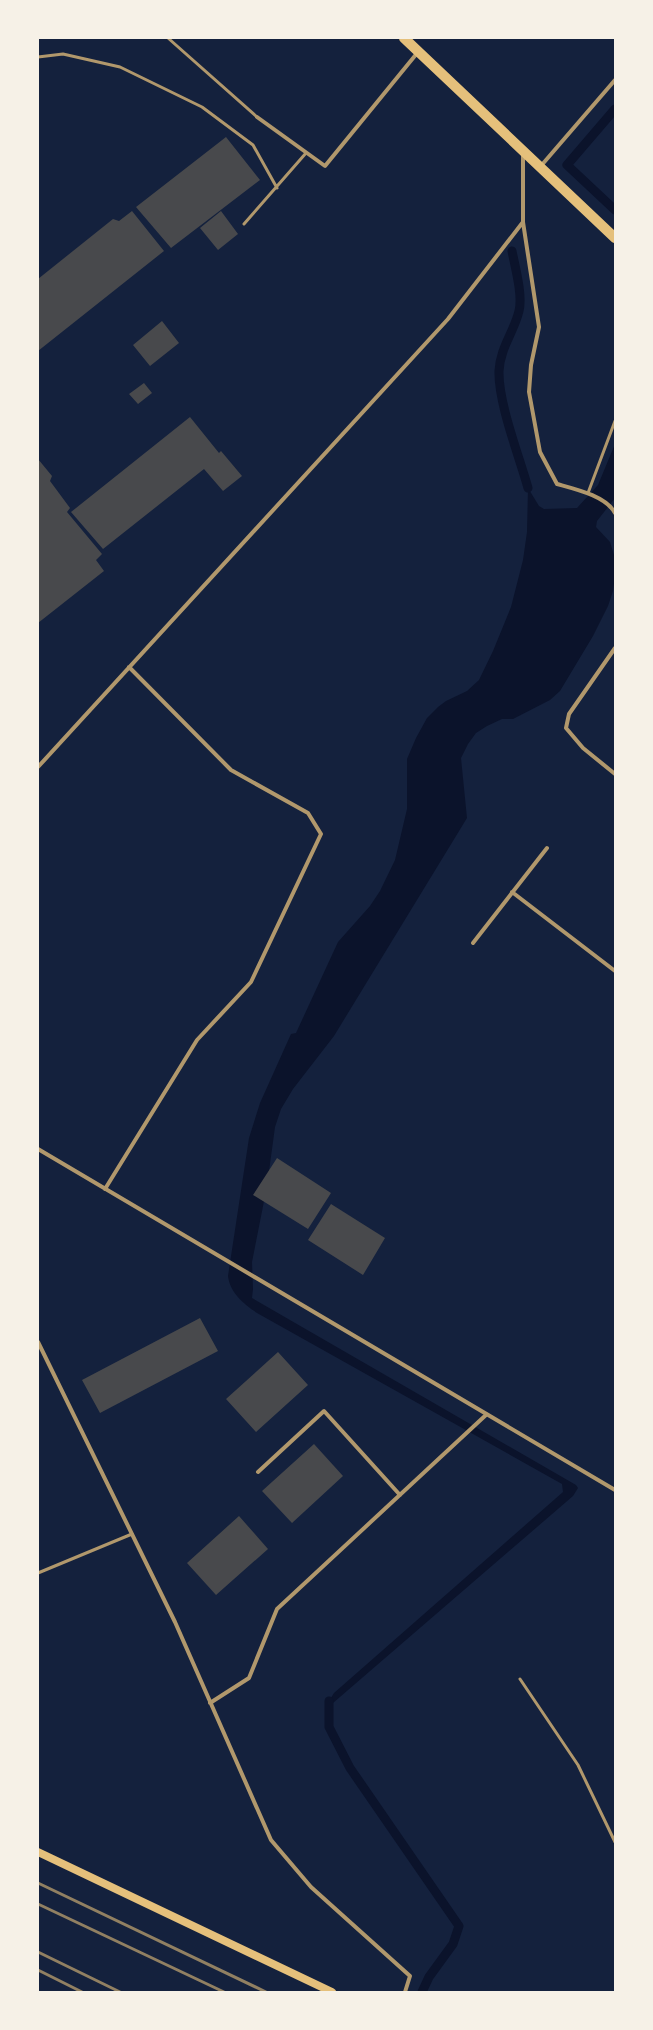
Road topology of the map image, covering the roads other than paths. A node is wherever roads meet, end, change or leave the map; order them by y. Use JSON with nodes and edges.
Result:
{"nodes":[{"id":1,"x":168,"y":38,"type":"edge"},
{"id":2,"x":404,"y":38,"type":"edge"},
{"id":3,"x":418,"y":52,"type":"junction"},
{"id":4,"x":38,"y":57,"type":"edge"},
{"id":5,"x":615,"y":80,"type":"edge"},
{"id":6,"x":257,"y":117,"type":"joint"},
{"id":7,"x":523,"y":152,"type":"junction"},
{"id":8,"x":306,"y":153,"type":"junction"},
{"id":9,"x":540,"y":167,"type":"junction"},
{"id":10,"x":277,"y":188,"type":"junction"},
{"id":11,"x":523,"y":222,"type":"junction"},
{"id":12,"x":244,"y":224,"type":"dead end"},
{"id":13,"x":615,"y":238,"type":"edge"},
{"id":14,"x":615,"y":421,"type":"edge"},
{"id":15,"x":588,"y":493,"type":"junction"},
{"id":16,"x":615,"y":513,"type":"edge"},
{"id":17,"x":615,"y":648,"type":"edge"},
{"id":18,"x":129,"y":668,"type":"junction"},
{"id":19,"x":38,"y":767,"type":"edge"},
{"id":20,"x":615,"y":774,"type":"edge"},
{"id":21,"x":547,"y":848,"type":"dead end"},
{"id":22,"x":512,"y":892,"type":"junction"},
{"id":23,"x":473,"y":943,"type":"dead end"},
{"id":24,"x":615,"y":971,"type":"edge"},
{"id":25,"x":38,"y":1149,"type":"edge"},
{"id":26,"x":105,"y":1189,"type":"junction"},
{"id":27,"x":38,"y":1342,"type":"edge"},
{"id":28,"x":487,"y":1414,"type":"junction"},
{"id":29,"x":258,"y":1472,"type":"dead end"},
{"id":30,"x":615,"y":1490,"type":"edge"},
{"id":31,"x":400,"y":1495,"type":"junction"},
{"id":32,"x":132,"y":1534,"type":"junction"},
{"id":33,"x":38,"y":1573,"type":"edge"},
{"id":34,"x":520,"y":1679,"type":"dead end"},
{"id":35,"x":210,"y":1703,"type":"junction"},
{"id":36,"x":615,"y":1842,"type":"edge"},
{"id":37,"x":38,"y":1852,"type":"edge"},
{"id":38,"x":332,"y":1992,"type":"edge"},
{"id":39,"x":405,"y":1992,"type":"edge"}],
"edges":[{"from":1,"to":6,"type":"lane"},
{"from":2,"to":3,"type":"main road"},
{"from":3,"to":7,"type":"main road"},
{"from":3,"to":8,"type":"street"},
{"from":4,"to":10,"type":"lane"},
{"from":5,"to":9,"type":"street"},
{"from":6,"to":8,"type":"street"},
{"from":7,"to":9,"type":"main road"},
{"from":7,"to":11,"type":"street"},
{"from":8,"to":10,"type":"lane"},
{"from":9,"to":13,"type":"main road"},
{"from":10,"to":12,"type":"lane"},
{"from":11,"to":15,"type":"street"},
{"from":11,"to":18,"type":"street"},
{"from":14,"to":15,"type":"lane"},
{"from":15,"to":16,"type":"street"},
{"from":17,"to":20,"type":"street"},
{"from":18,"to":19,"type":"street"},
{"from":18,"to":26,"type":"street"},
{"from":21,"to":22,"type":"street"},
{"from":22,"to":23,"type":"street"},
{"from":22,"to":24,"type":"street"},
{"from":25,"to":26,"type":"street"},
{"from":26,"to":28,"type":"street"},
{"from":27,"to":32,"type":"street"},
{"from":28,"to":30,"type":"street"},
{"from":28,"to":31,"type":"street"},
{"from":29,"to":31,"type":"street"},
{"from":31,"to":35,"type":"street"},
{"from":32,"to":33,"type":"lane"},
{"from":32,"to":35,"type":"street"},
{"from":34,"to":36,"type":"lane"},
{"from":35,"to":39,"type":"street"},
{"from":37,"to":38,"type":"main road"}]}
